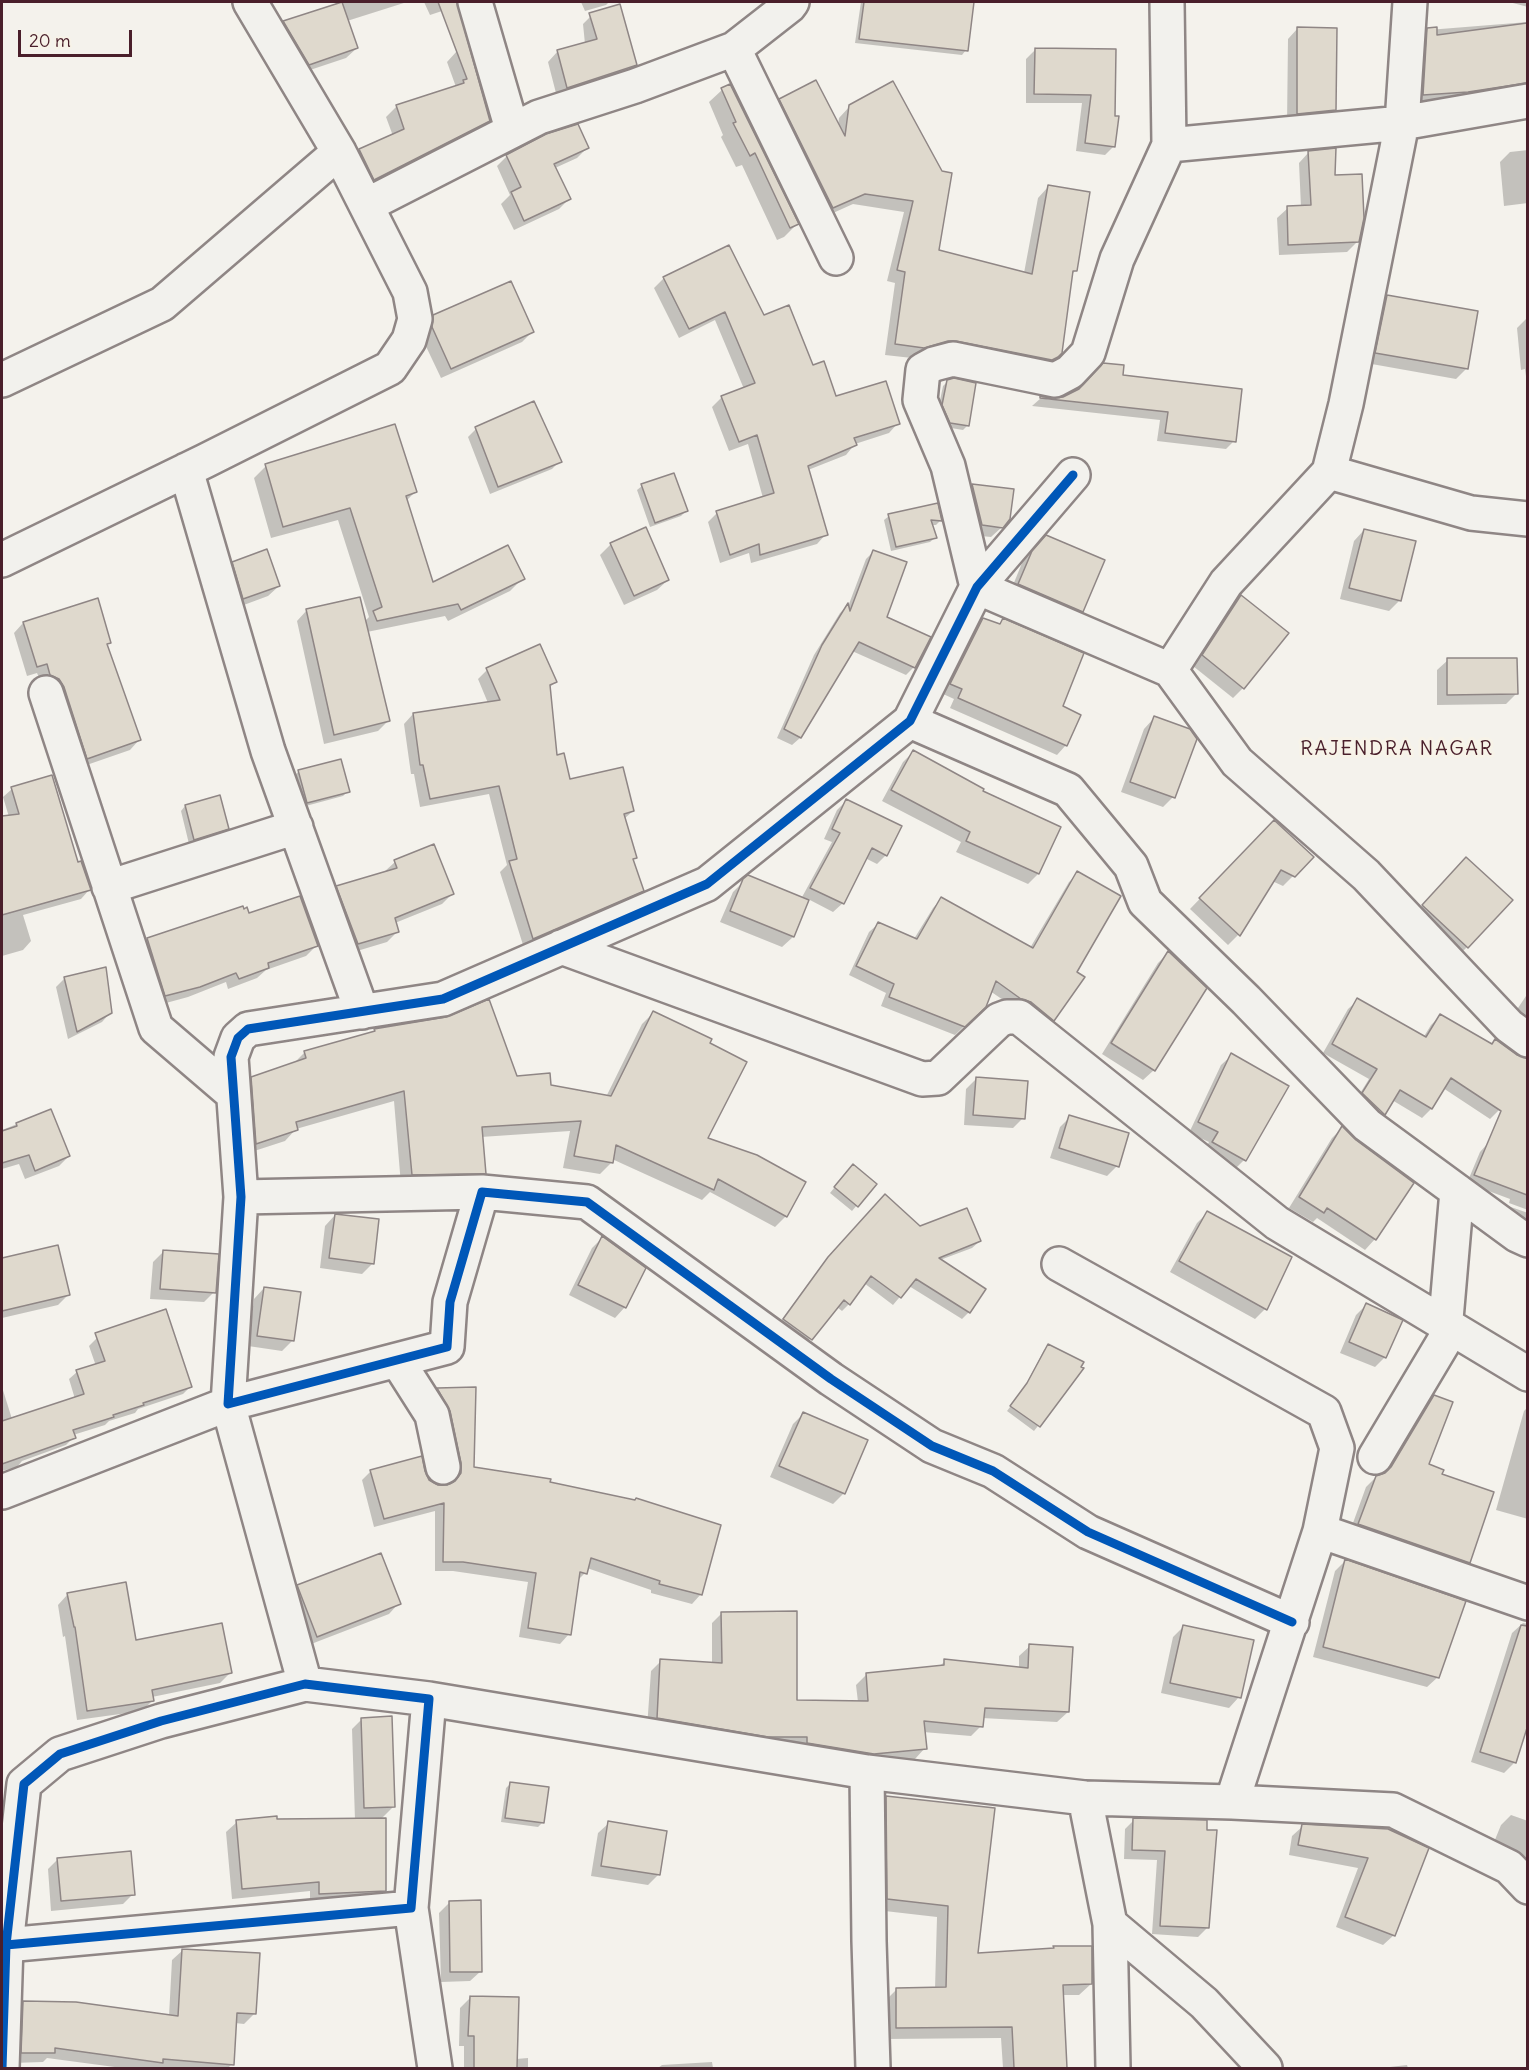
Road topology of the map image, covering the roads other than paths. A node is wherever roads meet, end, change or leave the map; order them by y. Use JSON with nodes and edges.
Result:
{"nodes":[{"id":1,"x":250,"y":2,"type":"edge"},
{"id":2,"x":475,"y":2,"type":"edge"},
{"id":3,"x":792,"y":2,"type":"edge"},
{"id":4,"x":1167,"y":2,"type":"edge"},
{"id":5,"x":1410,"y":2,"type":"edge"},
{"id":6,"x":734,"y":49,"type":"junction"},
{"id":7,"x":1527,"y":100,"type":"edge"},
{"id":8,"x":1402,"y":123,"type":"junction"},
{"id":9,"x":512,"y":129,"type":"junction"},
{"id":10,"x":1169,"y":145,"type":"junction"},
{"id":11,"x":339,"y":152,"type":"junction"},
{"id":12,"x":367,"y":206,"type":"junction"},
{"id":13,"x":836,"y":258,"type":"dead end"},
{"id":14,"x":2,"y":380,"type":"edge"},
{"id":15,"x":186,"y":470,"type":"junction"},
{"id":16,"x":1329,"y":472,"type":"junction"},
{"id":17,"x":1073,"y":475,"type":"dead end"},
{"id":18,"x":1527,"y":519,"type":"edge"},
{"id":19,"x":2,"y":560,"type":"edge"},
{"id":20,"x":977,"y":587,"type":"junction"},
{"id":21,"x":1170,"y":670,"type":"junction"},
{"id":22,"x":46,"y":693,"type":"dead end"},
{"id":23,"x":910,"y":721,"type":"junction"},
{"id":24,"x":296,"y":827,"type":"junction"},
{"id":25,"x":109,"y":887,"type":"junction"},
{"id":26,"x":561,"y":947,"type":"junction"},
{"id":27,"x":362,"y":1012,"type":"junction"},
{"id":28,"x":1527,"y":1040,"type":"edge"},
{"id":29,"x":233,"y":1094,"type":"junction"},
{"id":30,"x":1457,"y":1191,"type":"junction"},
{"id":31,"x":482,"y":1192,"type":"junction"},
{"id":32,"x":241,"y":1197,"type":"junction"},
{"id":33,"x":1527,"y":1240,"type":"edge"},
{"id":34,"x":1059,"y":1264,"type":"dead end"},
{"id":35,"x":1446,"y":1325,"type":"junction"},
{"id":36,"x":397,"y":1360,"type":"junction"},
{"id":37,"x":1527,"y":1374,"type":"edge"},
{"id":38,"x":228,"y":1404,"type":"junction"},
{"id":39,"x":1375,"y":1457,"type":"dead end"},
{"id":40,"x":443,"y":1467,"type":"dead end"},
{"id":41,"x":2,"y":1492,"type":"edge"},
{"id":42,"x":1320,"y":1531,"type":"junction"},
{"id":43,"x":1527,"y":1603,"type":"edge"},
{"id":44,"x":1292,"y":1622,"type":"junction"},
{"id":45,"x":305,"y":1683,"type":"junction"},
{"id":46,"x":429,"y":1699,"type":"junction"},
{"id":47,"x":867,"y":1772,"type":"junction"},
{"id":48,"x":1085,"y":1798,"type":"junction"},
{"id":49,"x":1232,"y":1802,"type":"junction"},
{"id":50,"x":1527,"y":1887,"type":"edge"},
{"id":51,"x":411,"y":1908,"type":"junction"},
{"id":52,"x":1110,"y":1924,"type":"junction"},
{"id":53,"x":6,"y":1945,"type":"junction"},
{"id":54,"x":2,"y":2068,"type":"edge"},
{"id":55,"x":435,"y":2068,"type":"edge"},
{"id":56,"x":873,"y":2068,"type":"edge"},
{"id":57,"x":1113,"y":2068,"type":"edge"},
{"id":58,"x":1265,"y":2068,"type":"edge"}],
"edges":[{"from":1,"to":11,"type":"street"},
{"from":2,"to":9,"type":"street"},
{"from":3,"to":6,"type":"street"},
{"from":4,"to":10,"type":"street"},
{"from":5,"to":8,"type":"street"},
{"from":6,"to":9,"type":"street"},
{"from":6,"to":13,"type":"street"},
{"from":7,"to":8,"type":"street"},
{"from":8,"to":10,"type":"street"},
{"from":8,"to":16,"type":"street"},
{"from":9,"to":12,"type":"street"},
{"from":10,"to":20,"type":"street"},
{"from":11,"to":12,"type":"street"},
{"from":11,"to":14,"type":"street"},
{"from":12,"to":15,"type":"street"},
{"from":15,"to":19,"type":"street"},
{"from":15,"to":24,"type":"street"},
{"from":16,"to":18,"type":"street"},
{"from":16,"to":21,"type":"street"},
{"from":17,"to":20,"type":"street"},
{"from":20,"to":21,"type":"street"},
{"from":20,"to":23,"type":"street"},
{"from":21,"to":28,"type":"street"},
{"from":22,"to":25,"type":"street"},
{"from":23,"to":26,"type":"street"},
{"from":23,"to":30,"type":"street"},
{"from":24,"to":25,"type":"street"},
{"from":24,"to":27,"type":"street"},
{"from":25,"to":29,"type":"street"},
{"from":26,"to":27,"type":"street"},
{"from":26,"to":35,"type":"street"},
{"from":27,"to":29,"type":"street"},
{"from":29,"to":32,"type":"street"},
{"from":30,"to":33,"type":"street"},
{"from":30,"to":35,"type":"street"},
{"from":31,"to":32,"type":"street"},
{"from":31,"to":36,"type":"street"},
{"from":31,"to":44,"type":"street"},
{"from":32,"to":38,"type":"street"},
{"from":34,"to":42,"type":"street"},
{"from":35,"to":37,"type":"street"},
{"from":35,"to":39,"type":"street"},
{"from":36,"to":38,"type":"street"},
{"from":36,"to":40,"type":"street"},
{"from":38,"to":41,"type":"street"},
{"from":38,"to":45,"type":"street"},
{"from":42,"to":43,"type":"street"},
{"from":42,"to":44,"type":"street"},
{"from":44,"to":49,"type":"street"},
{"from":45,"to":46,"type":"street"},
{"from":45,"to":53,"type":"street"},
{"from":46,"to":47,"type":"street"},
{"from":46,"to":51,"type":"street"},
{"from":47,"to":48,"type":"street"},
{"from":47,"to":56,"type":"street"},
{"from":48,"to":49,"type":"street"},
{"from":48,"to":52,"type":"street"},
{"from":49,"to":50,"type":"street"},
{"from":51,"to":53,"type":"street"},
{"from":51,"to":55,"type":"street"},
{"from":52,"to":57,"type":"street"},
{"from":52,"to":58,"type":"street"},
{"from":53,"to":54,"type":"street"}]}
